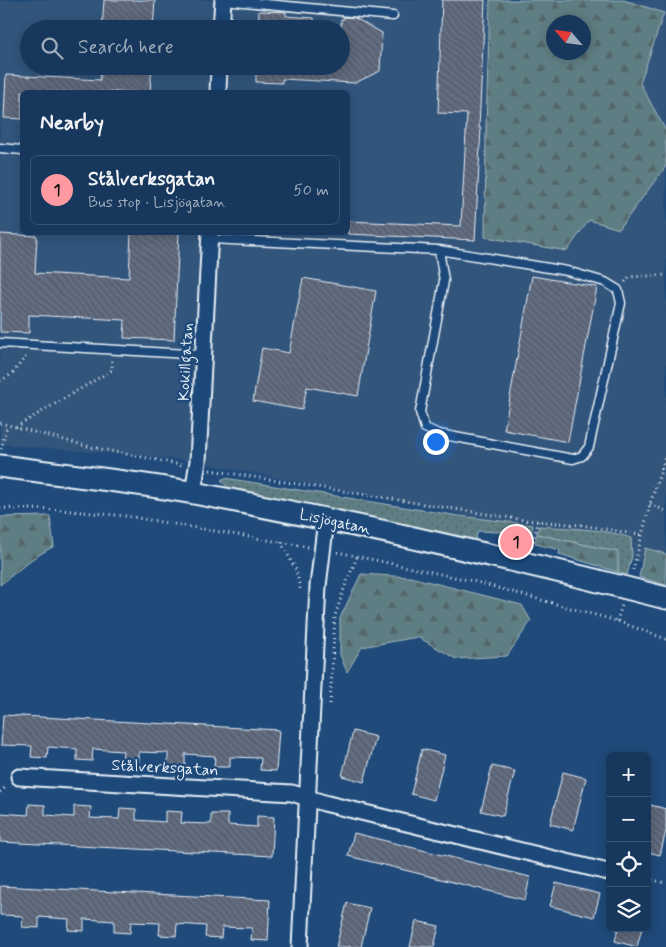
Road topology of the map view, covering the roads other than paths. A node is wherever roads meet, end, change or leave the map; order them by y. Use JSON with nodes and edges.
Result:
{"nodes":[{"id":1,"x":223,"y":0,"type":"edge"},
{"id":2,"x":393,"y":16,"type":"dead end"},
{"id":3,"x":222,"y":20,"type":"edge"},
{"id":4,"x":219,"y":75,"type":"edge"},
{"id":5,"x":218,"y":90,"type":"edge"},
{"id":6,"x":0,"y":148,"type":"edge"},
{"id":7,"x":20,"y":150,"type":"edge"},
{"id":8,"x":210,"y":236,"type":"edge"},
{"id":9,"x":439,"y":250,"type":"junction"},
{"id":10,"x":0,"y":343,"type":"edge"},
{"id":11,"x":204,"y":355,"type":"junction"},
{"id":12,"x":1,"y":458,"type":"edge"},
{"id":13,"x":192,"y":493,"type":"junction"},
{"id":14,"x":326,"y":520,"type":"junction"},
{"id":15,"x":666,"y":598,"type":"edge"},
{"id":16,"x":19,"y":777,"type":"dead end"},
{"id":17,"x":308,"y":798,"type":"junction"},
{"id":18,"x":606,"y":872,"type":"edge"},
{"id":19,"x":300,"y":947,"type":"edge"}],
"edges":[{"from":1,"to":2,"type":"lane"},
{"from":1,"to":3,"type":"street"},
{"from":4,"to":5,"type":"street"},
{"from":6,"to":7,"type":"lane"},
{"from":8,"to":9,"type":"lane"},
{"from":8,"to":11,"type":"street","name":"Kokillgatan"},
{"from":9,"to":9,"type":"lane"},
{"from":10,"to":11,"type":"lane"},
{"from":11,"to":13,"type":"street","name":"Kokillgatan"},
{"from":12,"to":13,"type":"street","name":"Lisjögatan"},
{"from":13,"to":14,"type":"street","name":"Lisjögatan"},
{"from":14,"to":15,"type":"street","name":"Lisjögatan"},
{"from":14,"to":17,"type":"street"},
{"from":16,"to":17,"type":"street","name":"Stålverksgatan"},
{"from":17,"to":18,"type":"street","name":"Stålverksgatan"},
{"from":17,"to":19,"type":"street"}]}
